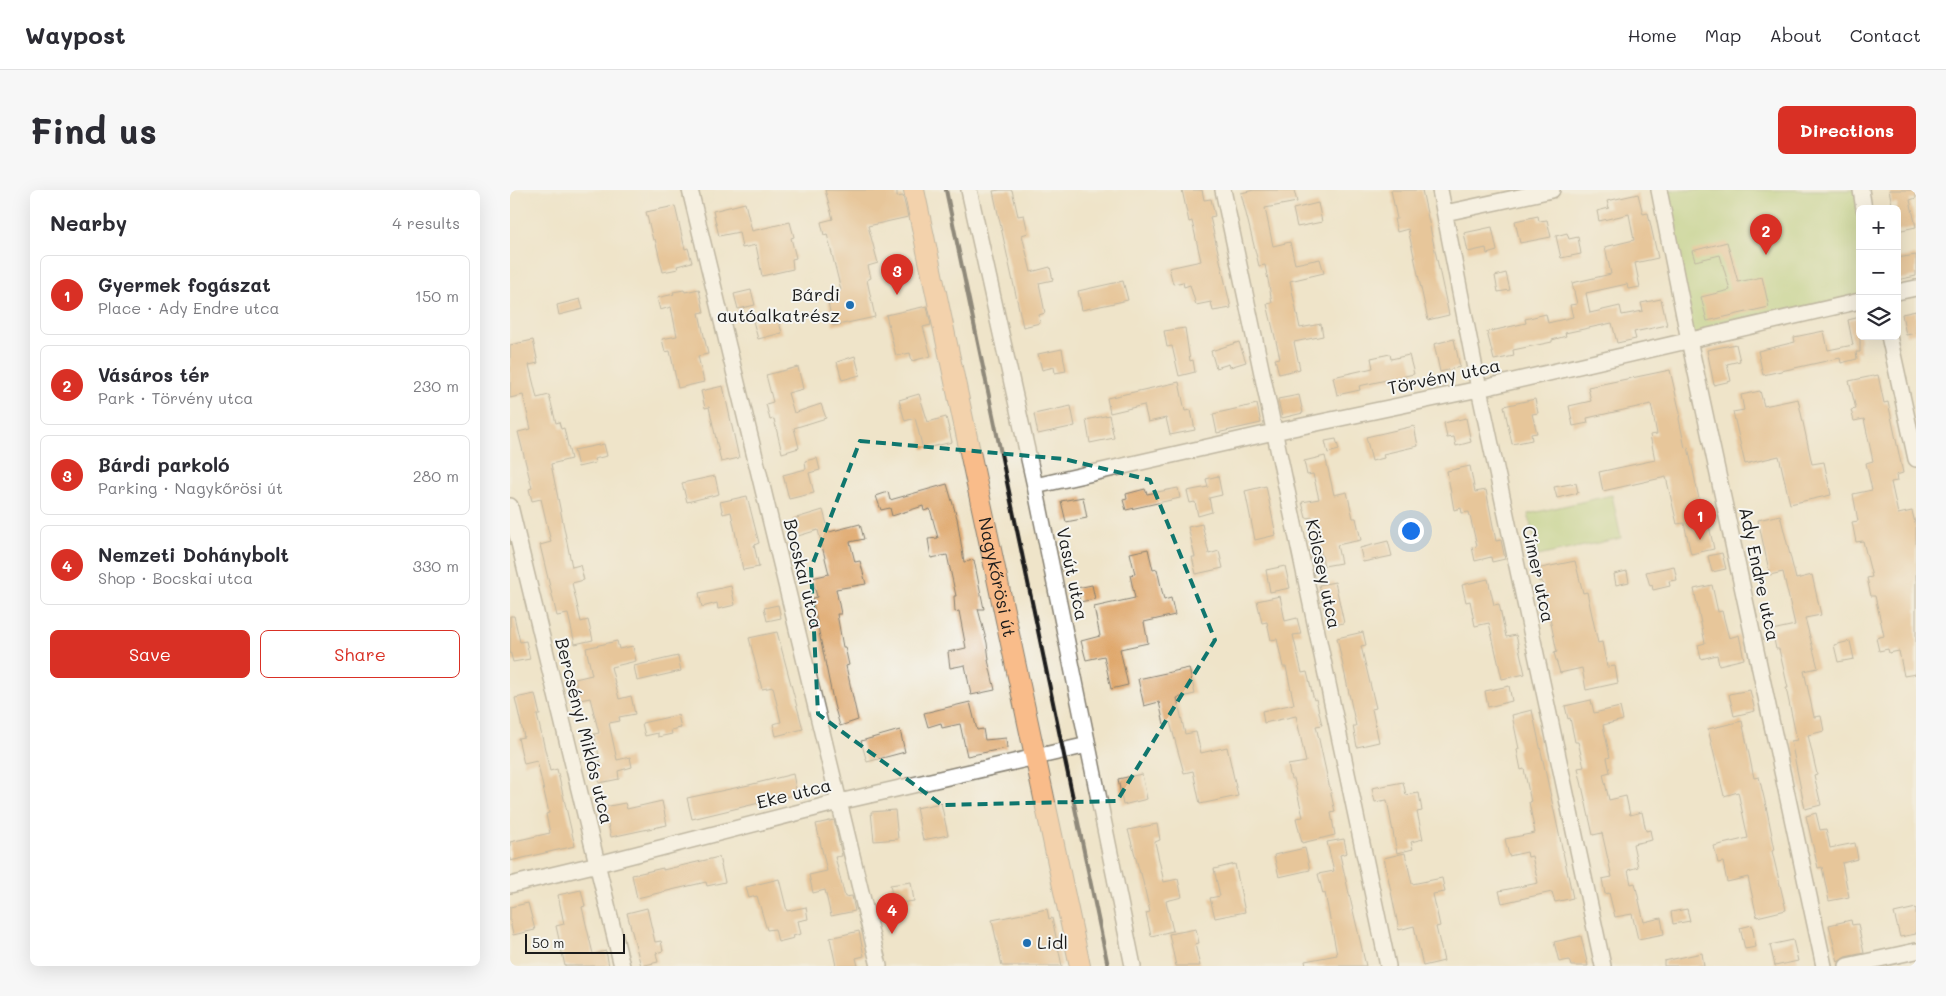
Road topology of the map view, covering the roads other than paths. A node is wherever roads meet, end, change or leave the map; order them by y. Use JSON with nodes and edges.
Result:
{"nodes":[{"id":1,"x":690,"y":190,"type":"edge"},
{"id":2,"x":914,"y":190,"type":"edge"},
{"id":3,"x":970,"y":190,"type":"edge"},
{"id":4,"x":1223,"y":190,"type":"edge"},
{"id":5,"x":1440,"y":190,"type":"edge"},
{"id":6,"x":1552,"y":190,"type":"edge"},
{"id":7,"x":1659,"y":190,"type":"edge"},
{"id":8,"x":1861,"y":190,"type":"edge"},
{"id":9,"x":1863,"y":205,"type":"edge"},
{"id":10,"x":1445,"y":213,"type":"junction"},
{"id":11,"x":1916,"y":288,"type":"edge"},
{"id":12,"x":1901,"y":291,"type":"edge"},
{"id":13,"x":1856,"y":301,"type":"edge"},
{"id":14,"x":1689,"y":340,"type":"junction"},
{"id":15,"x":1890,"y":340,"type":"edge"},
{"id":16,"x":1479,"y":388,"type":"junction"},
{"id":17,"x":1274,"y":432,"type":"junction"},
{"id":18,"x":1916,"y":458,"type":"edge"},
{"id":19,"x":1035,"y":486,"type":"junction"},
{"id":20,"x":510,"y":506,"type":"edge"},
{"id":21,"x":1088,"y":745,"type":"junction"},
{"id":22,"x":1035,"y":756,"type":"junction"},
{"id":23,"x":839,"y":802,"type":"junction"},
{"id":24,"x":598,"y":864,"type":"junction"},
{"id":25,"x":510,"y":885,"type":"edge"},
{"id":26,"x":1916,"y":951,"type":"edge"},
{"id":27,"x":622,"y":966,"type":"edge"},
{"id":28,"x":879,"y":966,"type":"edge"},
{"id":29,"x":1080,"y":966,"type":"edge"},
{"id":30,"x":1133,"y":966,"type":"edge"},
{"id":31,"x":1388,"y":966,"type":"edge"},
{"id":32,"x":1603,"y":966,"type":"edge"},
{"id":33,"x":1824,"y":966,"type":"edge"},
{"id":34,"x":1847,"y":966,"type":"edge"}],
"edges":[{"from":1,"to":23,"type":"street","name":"Bocskai utca"},
{"from":2,"to":22,"type":"main road","name":"Nagykőrösi út"},
{"from":3,"to":19,"type":"street","name":"Vasút utca"},
{"from":4,"to":17,"type":"street","name":"Kölcsey utca"},
{"from":5,"to":10,"type":"street","name":"Címer utca"},
{"from":6,"to":10,"type":"street"},
{"from":7,"to":14,"type":"street","name":"Ady Endre utca"},
{"from":8,"to":9,"type":"street"},
{"from":10,"to":16,"type":"street","name":"Címer utca"},
{"from":11,"to":12,"type":"street"},
{"from":13,"to":14,"type":"street","name":"Törvény utca"},
{"from":14,"to":16,"type":"street","name":"Törvény utca"},
{"from":14,"to":33,"type":"street","name":"Ady Endre utca"},
{"from":15,"to":18,"type":"street"},
{"from":16,"to":17,"type":"street","name":"Törvény utca"},
{"from":16,"to":32,"type":"street","name":"Címer utca"},
{"from":17,"to":19,"type":"street","name":"Törvény utca"},
{"from":17,"to":31,"type":"street","name":"Kölcsey utca"},
{"from":19,"to":21,"type":"street","name":"Vasút utca"},
{"from":20,"to":24,"type":"street","name":"Bercsényi Miklós utca"},
{"from":21,"to":22,"type":"street","name":"Eke utca"},
{"from":21,"to":30,"type":"street","name":"Vasút utca"},
{"from":22,"to":23,"type":"street","name":"Eke utca"},
{"from":22,"to":29,"type":"main road","name":"Nagykőrösi út"},
{"from":23,"to":24,"type":"street","name":"Eke utca"},
{"from":23,"to":28,"type":"street","name":"Bocskai utca"},
{"from":24,"to":25,"type":"street","name":"Eke utca"},
{"from":24,"to":27,"type":"street","name":"Bercsényi Miklós utca"},
{"from":26,"to":34,"type":"street"}]}
